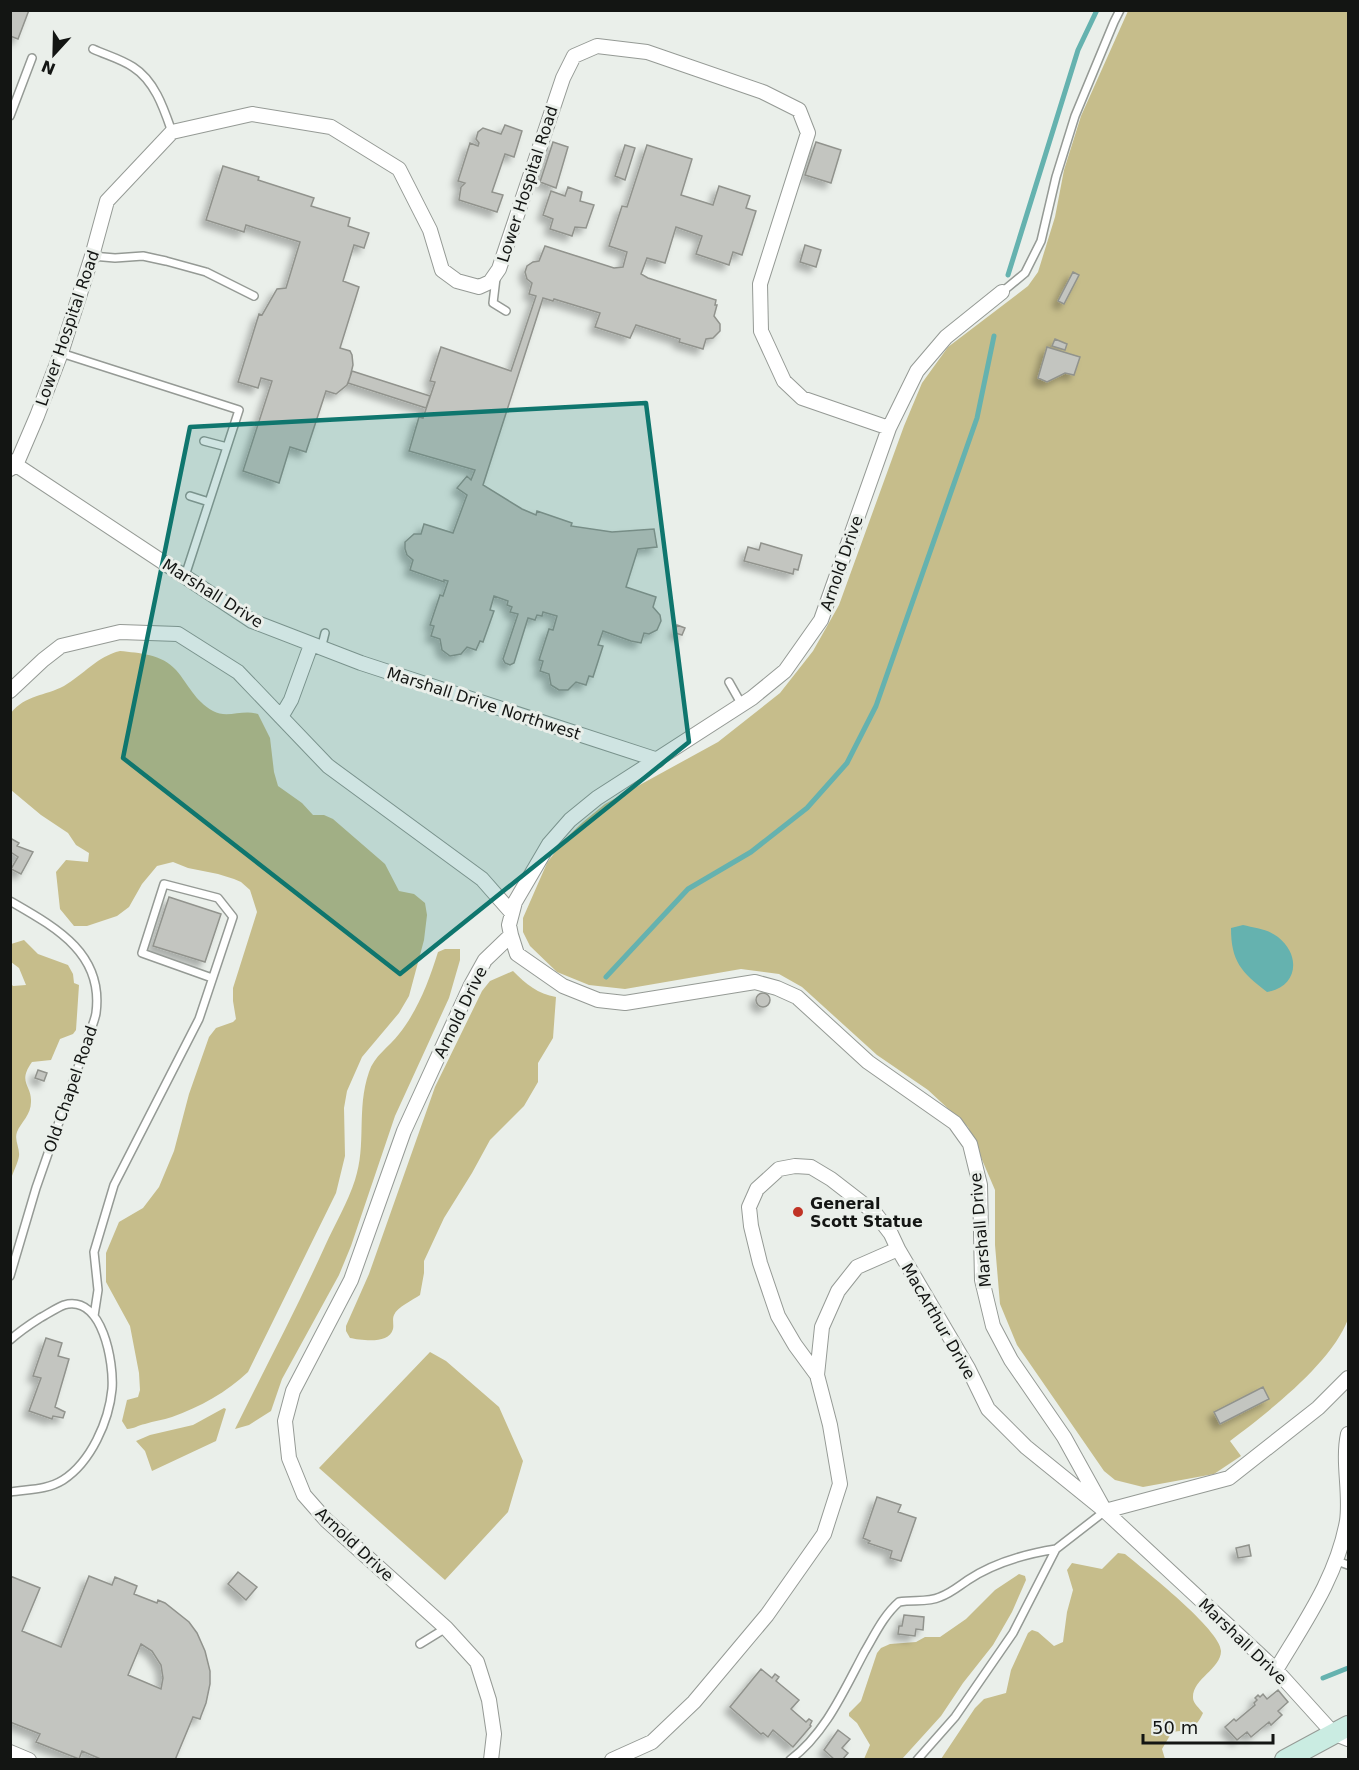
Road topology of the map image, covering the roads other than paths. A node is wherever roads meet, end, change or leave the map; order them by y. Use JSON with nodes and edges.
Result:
{"nodes":[{"id":1,"x":1120,"y":10,"type":"edge"},
{"id":2,"x":93,"y":49,"type":"dead end"},
{"id":3,"x":32,"y":58,"type":"dead end"},
{"id":4,"x":10,"y":116,"type":"edge"},
{"id":5,"x":172,"y":132,"type":"junction"},
{"id":6,"x":92,"y":256,"type":"junction"},
{"id":7,"x":497,"y":272,"type":"junction"},
{"id":8,"x":1002,"y":292,"type":"joint"},
{"id":9,"x":254,"y":296,"type":"dead end"},
{"id":10,"x":506,"y":311,"type":"dead end"},
{"id":11,"x":61,"y":353,"type":"junction"},
{"id":12,"x":889,"y":428,"type":"junction"},
{"id":13,"x":204,"y":441,"type":"dead end"},
{"id":14,"x":227,"y":447,"type":"junction"},
{"id":15,"x":12,"y":465,"type":"edge"},
{"id":16,"x":190,"y":496,"type":"dead end"},
{"id":17,"x":209,"y":502,"type":"junction"},
{"id":18,"x":185,"y":576,"type":"junction"},
{"id":19,"x":325,"y":633,"type":"dead end"},
{"id":20,"x":316,"y":647,"type":"junction"},
{"id":21,"x":729,"y":682,"type":"dead end"},
{"id":22,"x":10,"y":691,"type":"edge"},
{"id":23,"x":742,"y":705,"type":"junction"},
{"id":24,"x":281,"y":717,"type":"junction"},
{"id":25,"x":658,"y":760,"type":"junction"},
{"id":26,"x":10,"y":901,"type":"edge"},
{"id":27,"x":512,"y":914,"type":"junction"},
{"id":28,"x":511,"y":935,"type":"junction"},
{"id":29,"x":212,"y":978,"type":"junction"},
{"id":30,"x":898,"y":1249,"type":"junction"},
{"id":31,"x":10,"y":1276,"type":"edge"},
{"id":32,"x":94,"y":1316,"type":"junction"},
{"id":33,"x":10,"y":1340,"type":"edge"},
{"id":34,"x":817,"y":1375,"type":"junction"},
{"id":35,"x":1348,"y":1378,"type":"edge"},
{"id":36,"x":1348,"y":1434,"type":"edge"},
{"id":37,"x":11,"y":1492,"type":"edge"},
{"id":38,"x":1105,"y":1511,"type":"junction"},
{"id":39,"x":1056,"y":1549,"type":"junction"},
{"id":40,"x":1343,"y":1563,"type":"edge"},
{"id":41,"x":446,"y":1628,"type":"junction"},
{"id":42,"x":420,"y":1644,"type":"dead end"},
{"id":43,"x":1276,"y":1670,"type":"junction"},
{"id":44,"x":1343,"y":1733,"type":"edge"},
{"id":45,"x":10,"y":1752,"type":"edge"},
{"id":46,"x":1294,"y":1758,"type":"edge"},
{"id":47,"x":29,"y":1760,"type":"edge"},
{"id":48,"x":491,"y":1760,"type":"edge"},
{"id":49,"x":612,"y":1760,"type":"edge"},
{"id":50,"x":790,"y":1760,"type":"edge"},
{"id":51,"x":917,"y":1760,"type":"edge"}],
"edges":[{"from":1,"to":8,"type":"lane"},
{"from":2,"to":5,"type":"lane"},
{"from":3,"to":4,"type":"lane"},
{"from":5,"to":6,"type":"street","name":"Lower Hospital Road"},
{"from":5,"to":7,"type":"street","name":"Lower Hospital Road"},
{"from":6,"to":9,"type":"lane"},
{"from":6,"to":11,"type":"street","name":"Lower Hospital Road"},
{"from":7,"to":10,"type":"lane"},
{"from":7,"to":12,"type":"street","name":"Lower Hospital Road"},
{"from":8,"to":12,"type":"street","name":"Arnold Drive"},
{"from":11,"to":14,"type":"lane"},
{"from":11,"to":15,"type":"street","name":"Lower Hospital Road"},
{"from":12,"to":23,"type":"street","name":"Arnold Drive"},
{"from":13,"to":14,"type":"lane"},
{"from":14,"to":17,"type":"lane"},
{"from":15,"to":18,"type":"street","name":"Marshall Drive"},
{"from":16,"to":17,"type":"lane"},
{"from":17,"to":18,"type":"lane"},
{"from":18,"to":20,"type":"street","name":"Marshall Drive"},
{"from":19,"to":20,"type":"lane"},
{"from":20,"to":24,"type":"street"},
{"from":20,"to":25,"type":"street","name":"Marshall Drive Northwest"},
{"from":21,"to":23,"type":"lane"},
{"from":22,"to":24,"type":"street"},
{"from":23,"to":25,"type":"street","name":"Arnold Drive"},
{"from":24,"to":27,"type":"street"},
{"from":25,"to":27,"type":"street","name":"Arnold Drive"},
{"from":26,"to":31,"type":"lane","name":"Old Chapel Road"},
{"from":27,"to":28,"type":"street","name":"Arnold Drive"},
{"from":28,"to":38,"type":"street","name":"Marshall Drive"},
{"from":28,"to":41,"type":"street","name":"Arnold Drive"},
{"from":29,"to":29,"type":"lane"},
{"from":29,"to":32,"type":"lane"},
{"from":30,"to":34,"type":"street","name":"MacArthur Drive"},
{"from":30,"to":34,"type":"street"},
{"from":30,"to":38,"type":"street","name":"MacArthur Drive"},
{"from":32,"to":33,"type":"lane"},
{"from":32,"to":37,"type":"lane"},
{"from":34,"to":49,"type":"street","name":"MacArthur Drive"},
{"from":35,"to":38,"type":"street"},
{"from":36,"to":40,"type":"street"},
{"from":38,"to":39,"type":"lane"},
{"from":38,"to":43,"type":"street","name":"Marshall Drive"},
{"from":39,"to":50,"type":"lane"},
{"from":39,"to":51,"type":"lane"},
{"from":40,"to":43,"type":"street"},
{"from":41,"to":42,"type":"lane"},
{"from":41,"to":48,"type":"street","name":"Arnold Drive"},
{"from":43,"to":44,"type":"street","name":"Marshall Drive"},
{"from":44,"to":46,"type":"street"},
{"from":45,"to":47,"type":"street"}]}
